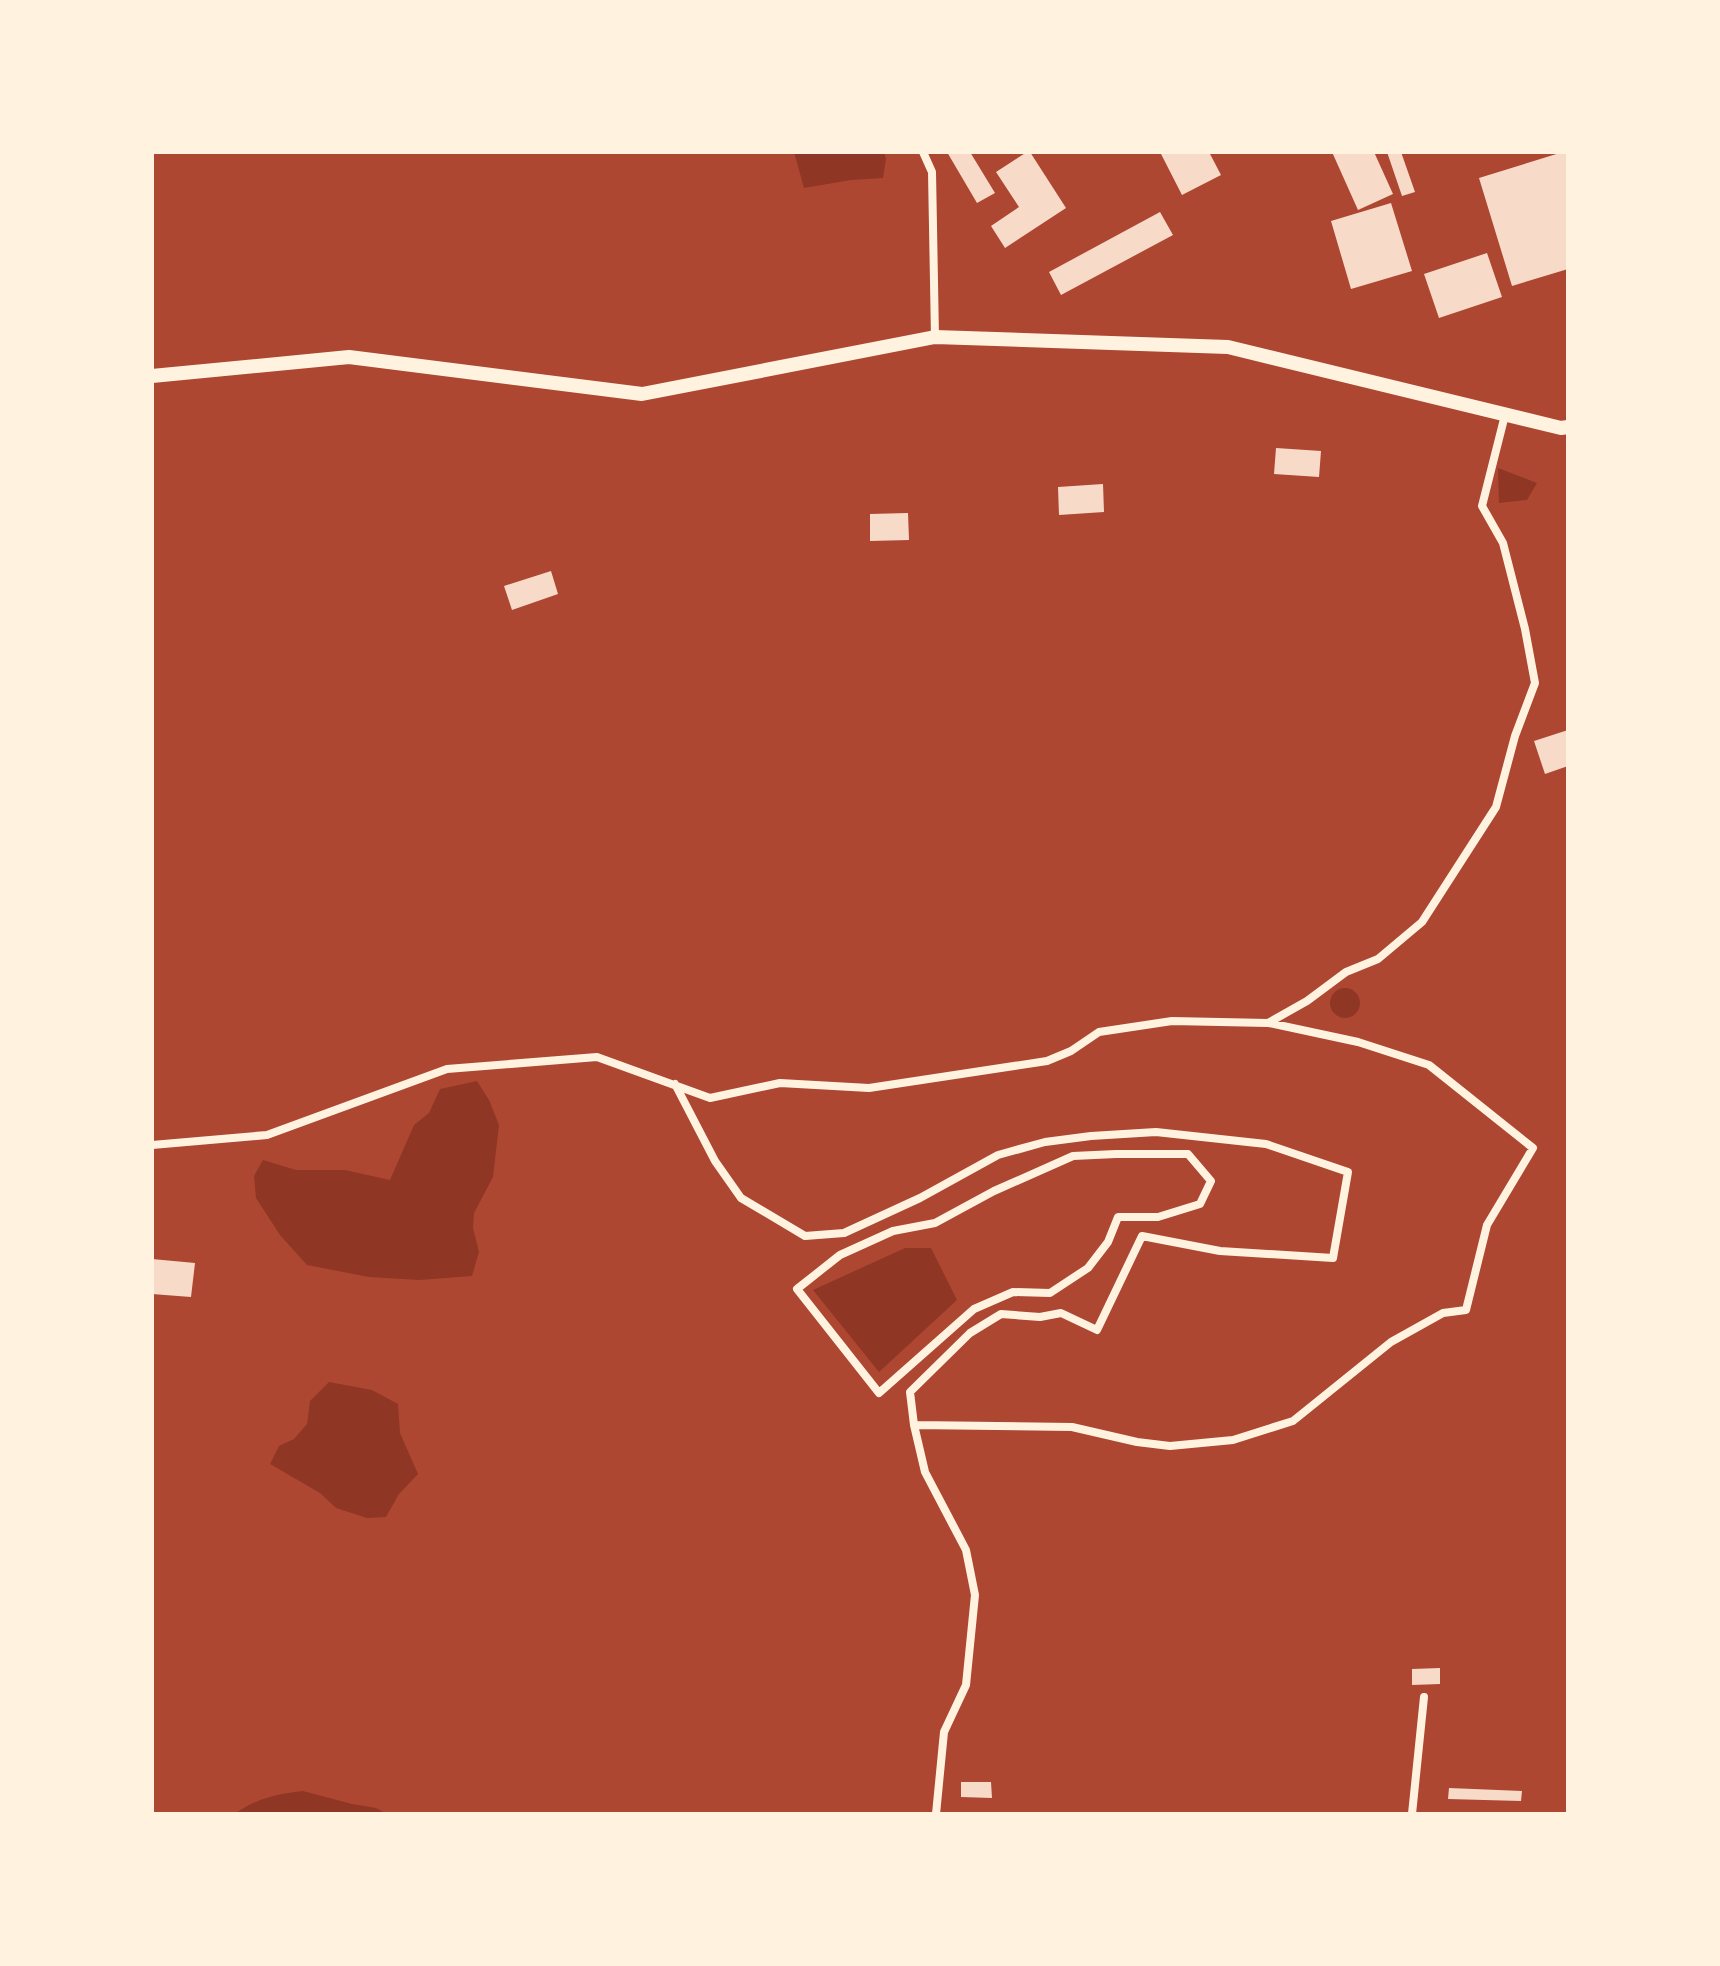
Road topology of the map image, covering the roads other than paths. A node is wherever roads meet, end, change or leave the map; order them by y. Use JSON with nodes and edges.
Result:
{"nodes":[{"id":1,"x":923,"y":152,"type":"edge"},
{"id":2,"x":935,"y":337,"type":"junction"},
{"id":3,"x":152,"y":376,"type":"edge"},
{"id":4,"x":1505,"y":415,"type":"junction"},
{"id":5,"x":1568,"y":427,"type":"edge"},
{"id":6,"x":1268,"y":1023,"type":"junction"},
{"id":7,"x":675,"y":1084,"type":"junction"},
{"id":8,"x":152,"y":1145,"type":"edge"},
{"id":9,"x":974,"y":1309,"type":"joint"},
{"id":10,"x":914,"y":1425,"type":"junction"},
{"id":11,"x":1424,"y":1697,"type":"dead end"},
{"id":12,"x":936,"y":1814,"type":"edge"},
{"id":13,"x":1412,"y":1814,"type":"edge"}],
"edges":[{"from":1,"to":2,"type":"street"},
{"from":2,"to":3,"type":"street"},
{"from":2,"to":4,"type":"street"},
{"from":4,"to":5,"type":"street"},
{"from":4,"to":6,"type":"street"},
{"from":6,"to":7,"type":"street"},
{"from":6,"to":10,"type":"street"},
{"from":7,"to":8,"type":"street"},
{"from":7,"to":10,"type":"street"},
{"from":9,"to":9,"type":"street"},
{"from":10,"to":12,"type":"street"},
{"from":11,"to":13,"type":"street"}]}
